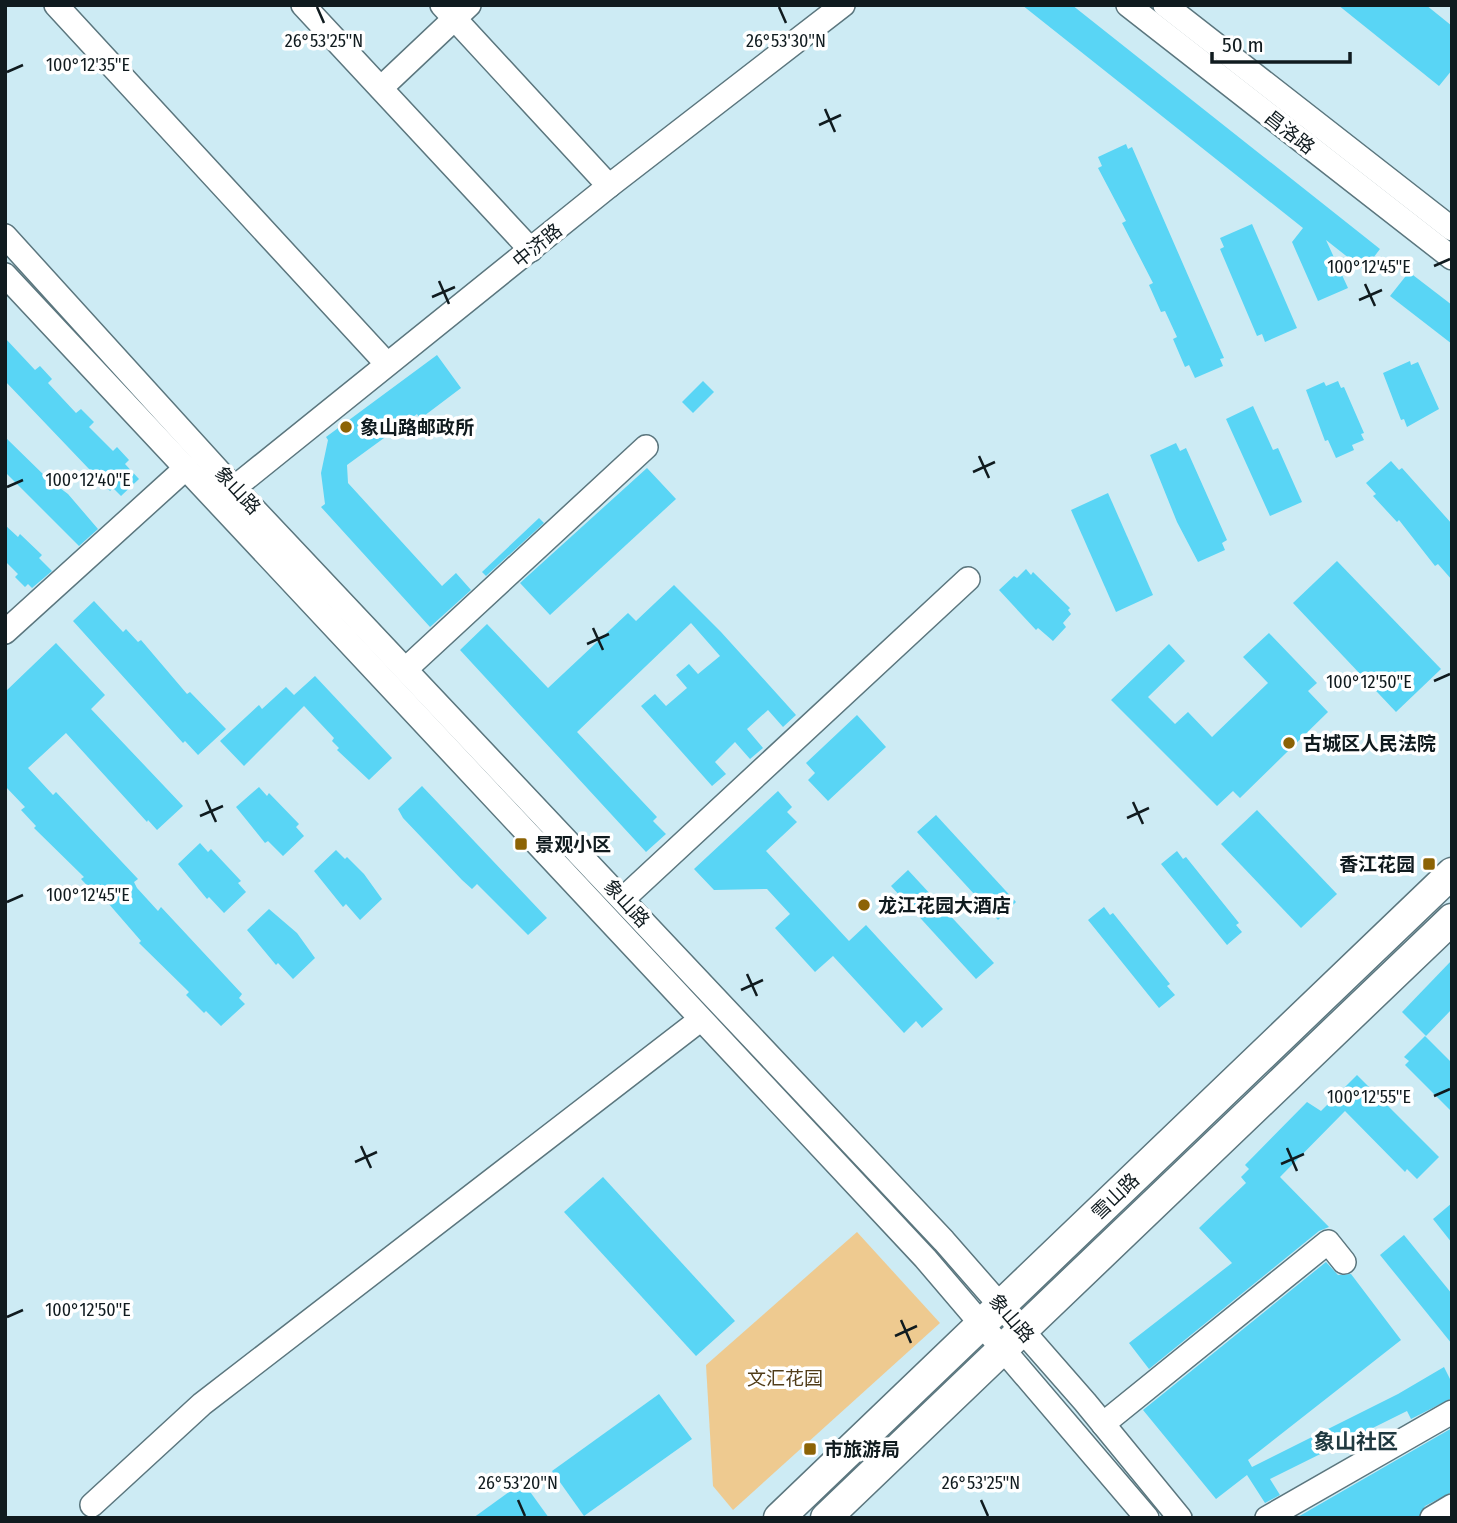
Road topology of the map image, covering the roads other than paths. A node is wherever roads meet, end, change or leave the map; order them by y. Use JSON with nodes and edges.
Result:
{"nodes":[{"id":1,"x":56,"y":5,"type":"edge"},
{"id":2,"x":303,"y":5,"type":"edge"},
{"id":3,"x":843,"y":5,"type":"edge"},
{"id":4,"x":1128,"y":5,"type":"edge"},
{"id":5,"x":1165,"y":5,"type":"edge"},
{"id":6,"x":456,"y":10,"type":"edge"},
{"id":7,"x":382,"y":88,"type":"junction"},
{"id":8,"x":609,"y":186,"type":"junction"},
{"id":9,"x":1452,"y":229,"type":"edge"},
{"id":10,"x":5,"y":236,"type":"edge"},
{"id":11,"x":531,"y":250,"type":"junction"},
{"id":12,"x":1452,"y":258,"type":"edge"},
{"id":13,"x":5,"y":275,"type":"edge"},
{"id":14,"x":387,"y":364,"type":"junction"},
{"id":15,"x":646,"y":447,"type":"dead end"},
{"id":16,"x":186,"y":468,"type":"junction"},
{"id":17,"x":234,"y":488,"type":"junction"},
{"id":18,"x":968,"y":579,"type":"dead end"},
{"id":19,"x":5,"y":632,"type":"edge"},
{"id":20,"x":407,"y":668,"type":"junction"},
{"id":21,"x":1452,"y":873,"type":"edge"},
{"id":22,"x":623,"y":899,"type":"junction"},
{"id":23,"x":1452,"y":919,"type":"edge"},
{"id":24,"x":701,"y":1020,"type":"junction"},
{"id":25,"x":1344,"y":1262,"type":"dead end"},
{"id":26,"x":991,"y":1314,"type":"junction"},
{"id":27,"x":1013,"y":1339,"type":"junction"},
{"id":28,"x":1452,"y":1412,"type":"edge"},
{"id":29,"x":1103,"y":1424,"type":"junction"},
{"id":30,"x":92,"y":1505,"type":"dead end"},
{"id":31,"x":1452,"y":1506,"type":"edge"},
{"id":32,"x":779,"y":1518,"type":"edge"},
{"id":33,"x":826,"y":1518,"type":"edge"},
{"id":34,"x":1147,"y":1518,"type":"edge"},
{"id":35,"x":1180,"y":1518,"type":"edge"},
{"id":36,"x":1267,"y":1518,"type":"edge"},
{"id":37,"x":1432,"y":1518,"type":"edge"}],
"edges":[{"from":1,"to":14,"type":"street"},
{"from":2,"to":7,"type":"street"},
{"from":3,"to":8,"type":"street","name":"中济路"},
{"from":4,"to":12,"type":"street","name":"昌洛路"},
{"from":5,"to":9,"type":"street","name":"昌洛路"},
{"from":6,"to":7,"type":"street"},
{"from":6,"to":8,"type":"street"},
{"from":7,"to":11,"type":"street"},
{"from":8,"to":11,"type":"street","name":"中济路"},
{"from":10,"to":17,"type":"street","name":"象山路"},
{"from":11,"to":14,"type":"street","name":"中济路"},
{"from":13,"to":16,"type":"street","name":"象山路"},
{"from":14,"to":17,"type":"street","name":"中济路"},
{"from":15,"to":20,"type":"street"},
{"from":16,"to":19,"type":"street"},
{"from":16,"to":24,"type":"street","name":"象山路"},
{"from":17,"to":20,"type":"street","name":"象山路"},
{"from":18,"to":22,"type":"street"},
{"from":20,"to":22,"type":"street","name":"象山路"},
{"from":21,"to":26,"type":"main road","name":"雪山路"},
{"from":22,"to":26,"type":"street","name":"象山路"},
{"from":23,"to":27,"type":"main road","name":"雪山路"},
{"from":24,"to":26,"type":"street","name":"象山路"},
{"from":24,"to":30,"type":"street"},
{"from":25,"to":29,"type":"street"},
{"from":26,"to":27,"type":"street","name":"象山路"},
{"from":26,"to":32,"type":"main road","name":"雪山路"},
{"from":27,"to":29,"type":"street","name":"象山路"},
{"from":27,"to":33,"type":"main road","name":"雪山路"},
{"from":27,"to":34,"type":"street","name":"象山路"},
{"from":28,"to":36,"type":"street"},
{"from":29,"to":35,"type":"street","name":"象山路"},
{"from":31,"to":37,"type":"street"}]}
